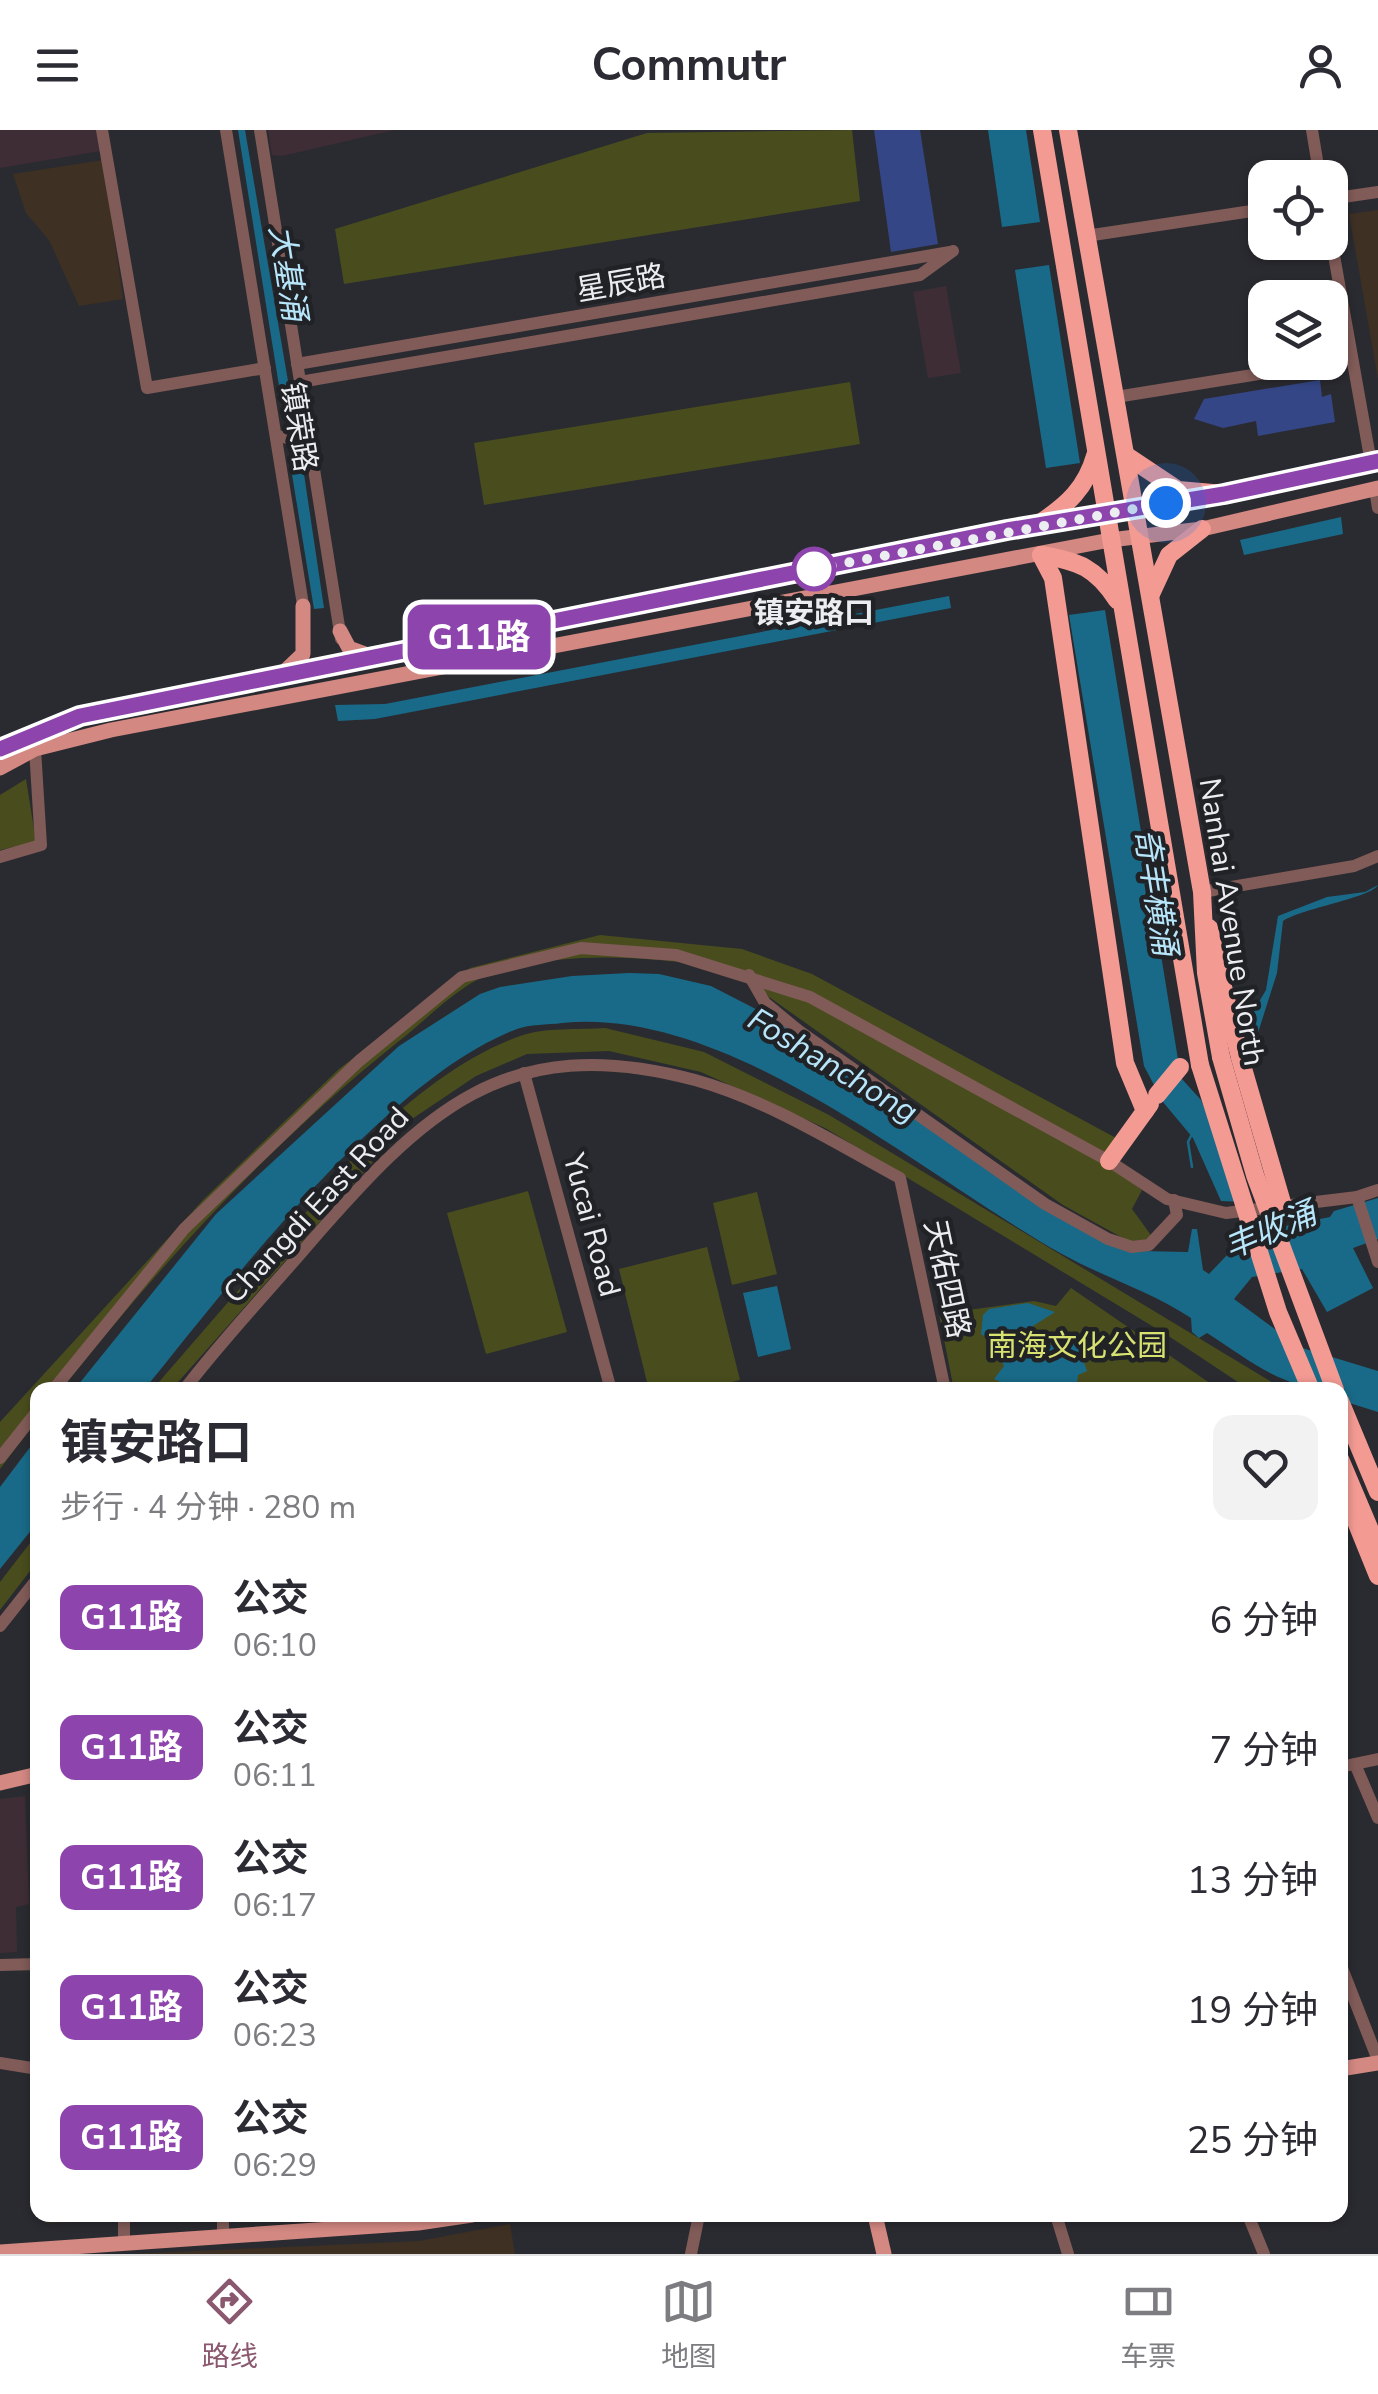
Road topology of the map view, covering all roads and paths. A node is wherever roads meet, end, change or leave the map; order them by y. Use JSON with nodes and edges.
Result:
{"nodes":[{"id":1,"x":102,"y":130,"type":"edge"},
{"id":2,"x":226,"y":130,"type":"edge"},
{"id":3,"x":260,"y":130,"type":"edge"},
{"id":4,"x":1042,"y":130,"type":"edge"},
{"id":5,"x":1068,"y":130,"type":"edge"},
{"id":6,"x":1312,"y":130,"type":"edge"},
{"id":7,"x":1317,"y":160,"type":"edge"},
{"id":8,"x":1378,"y":192,"type":"edge"},
{"id":9,"x":1348,"y":196,"type":"edge"},
{"id":10,"x":1248,"y":211,"type":"edge"},
{"id":11,"x":1086,"y":236,"type":"junction"},
{"id":12,"x":1335,"y":260,"type":"edge"},
{"id":13,"x":1352,"y":360,"type":"junction"},
{"id":14,"x":297,"y":364,"type":"junction"},
{"id":15,"x":264,"y":368,"type":"junction"},
{"id":16,"x":300,"y":382,"type":"junction"},
{"id":17,"x":1116,"y":397,"type":"junction"},
{"id":18,"x":307,"y":426,"type":"junction"},
{"id":19,"x":276,"y":436,"type":"junction"},
{"id":20,"x":1096,"y":456,"type":"junction"},
{"id":21,"x":1127,"y":456,"type":"junction"},
{"id":22,"x":1374,"y":462,"type":"edge"},
{"id":23,"x":1376,"y":489,"type":"edge"},
{"id":24,"x":1224,"y":494,"type":"junction"},
{"id":25,"x":1136,"y":507,"type":"junction"},
{"id":26,"x":1378,"y":508,"type":"edge"},
{"id":27,"x":1105,"y":511,"type":"junction"},
{"id":28,"x":1040,"y":524,"type":"junction"},
{"id":29,"x":1202,"y":529,"type":"junction"},
{"id":30,"x":1141,"y":537,"type":"junction"},
{"id":31,"x":1110,"y":540,"type":"junction"},
{"id":32,"x":1041,"y":554,"type":"junction"},
{"id":33,"x":1150,"y":594,"type":"junction"},
{"id":34,"x":303,"y":606,"type":"junction"},
{"id":35,"x":1122,"y":607,"type":"junction"},
{"id":36,"x":340,"y":631,"type":"junction"},
{"id":37,"x":376,"y":658,"type":"junction"},
{"id":38,"x":345,"y":666,"type":"junction"},
{"id":39,"x":313,"y":672,"type":"junction"},
{"id":40,"x":278,"y":678,"type":"junction"},
{"id":41,"x":0,"y":749,"type":"edge"},
{"id":42,"x":35,"y":749,"type":"junction"},
{"id":43,"x":0,"y":768,"type":"edge"},
{"id":44,"x":1378,"y":856,"type":"edge"},
{"id":45,"x":0,"y":857,"type":"edge"},
{"id":46,"x":1202,"y":892,"type":"junction"},
{"id":47,"x":1170,"y":896,"type":"junction"},
{"id":48,"x":1203,"y":923,"type":"junction"},
{"id":49,"x":749,"y":975,"type":"junction"},
{"id":50,"x":524,"y":1073,"type":"junction"},
{"id":51,"x":1151,"y":1103,"type":"junction"},
{"id":52,"x":1109,"y":1161,"type":"junction"},
{"id":53,"x":900,"y":1178,"type":"joint"},
{"id":54,"x":1378,"y":1190,"type":"edge"},
{"id":55,"x":1357,"y":1197,"type":"junction"},
{"id":56,"x":1174,"y":1200,"type":"junction"},
{"id":57,"x":1283,"y":1206,"type":"junction"},
{"id":58,"x":1378,"y":1262,"type":"edge"},
{"id":59,"x":60,"y":1382,"type":"edge"},
{"id":60,"x":192,"y":1382,"type":"edge"},
{"id":61,"x":609,"y":1382,"type":"edge"},
{"id":62,"x":943,"y":1382,"type":"edge"},
{"id":63,"x":1308,"y":1382,"type":"edge"},
{"id":64,"x":1332,"y":1382,"type":"edge"},
{"id":65,"x":30,"y":1420,"type":"edge"},
{"id":66,"x":1348,"y":1420,"type":"edge"},
{"id":67,"x":0,"y":1458,"type":"edge"},
{"id":68,"x":1378,"y":1473,"type":"edge"},
{"id":69,"x":1348,"y":1478,"type":"edge"},
{"id":70,"x":1348,"y":1479,"type":"edge"},
{"id":71,"x":1378,"y":1492,"type":"edge"},
{"id":72,"x":1348,"y":1501,"type":"edge"},
{"id":73,"x":1378,"y":1549,"type":"edge"},
{"id":74,"x":1378,"y":1576,"type":"edge"},
{"id":75,"x":30,"y":1588,"type":"edge"},
{"id":76,"x":0,"y":1626,"type":"edge"},
{"id":77,"x":1378,"y":1759,"type":"edge"},
{"id":78,"x":1356,"y":1764,"type":"junction"},
{"id":79,"x":1348,"y":1765,"type":"edge"},
{"id":80,"x":30,"y":1776,"type":"edge"},
{"id":81,"x":0,"y":1782,"type":"edge"},
{"id":82,"x":1378,"y":1818,"type":"edge"},
{"id":83,"x":30,"y":1964,"type":"edge"},
{"id":84,"x":0,"y":1965,"type":"edge"},
{"id":85,"x":1348,"y":1984,"type":"edge"},
{"id":86,"x":1378,"y":2061,"type":"edge"},
{"id":87,"x":0,"y":2062,"type":"edge"},
{"id":88,"x":1348,"y":2067,"type":"edge"},
{"id":89,"x":30,"y":2068,"type":"edge"},
{"id":90,"x":124,"y":2222,"type":"edge"},
{"id":91,"x":223,"y":2222,"type":"edge"},
{"id":92,"x":382,"y":2222,"type":"edge"},
{"id":93,"x":698,"y":2222,"type":"edge"},
{"id":94,"x":877,"y":2222,"type":"edge"},
{"id":95,"x":1058,"y":2222,"type":"edge"},
{"id":96,"x":1251,"y":2222,"type":"edge"},
{"id":97,"x":223,"y":2236,"type":"junction"},
{"id":98,"x":124,"y":2244,"type":"junction"},
{"id":99,"x":0,"y":2252,"type":"edge"},
{"id":100,"x":691,"y":2254,"type":"edge"},
{"id":101,"x":884,"y":2254,"type":"edge"},
{"id":102,"x":1068,"y":2254,"type":"edge"},
{"id":103,"x":1264,"y":2254,"type":"edge"}],
"edges":[{"from":1,"to":15,"type":"street"},
{"from":2,"to":15,"type":"street","name":"镇荣路"},
{"from":3,"to":14,"type":"street","name":"镇荣路"},
{"from":4,"to":20,"type":"highway","name":"Nanhai Avenue North"},
{"from":5,"to":11,"type":"highway","name":"Nanhai Avenue North"},
{"from":6,"to":7,"type":"street"},
{"from":8,"to":9,"type":"street"},
{"from":10,"to":11,"type":"street"},
{"from":11,"to":17,"type":"highway","name":"Nanhai Avenue North"},
{"from":12,"to":13,"type":"street"},
{"from":13,"to":17,"type":"street"},
{"from":13,"to":22,"type":"street"},
{"from":14,"to":16,"type":"street","name":"镇荣路"},
{"from":14,"to":16,"type":"street","name":"星辰路"},
{"from":15,"to":19,"type":"street","name":"镇荣路"},
{"from":16,"to":18,"type":"street","name":"镇荣路"},
{"from":17,"to":21,"type":"highway","name":"Nanhai Avenue North"},
{"from":18,"to":19,"type":"street"},
{"from":18,"to":36,"type":"street","name":"镇荣路"},
{"from":19,"to":34,"type":"street","name":"镇荣路"},
{"from":20,"to":27,"type":"highway","name":"Nanhai Avenue North"},
{"from":20,"to":28,"type":"highway"},
{"from":21,"to":24,"type":"highway"},
{"from":21,"to":25,"type":"highway","name":"Nanhai Avenue North"},
{"from":22,"to":24,"type":"main road"},
{"from":23,"to":26,"type":"street"},
{"from":23,"to":29,"type":"main road"},
{"from":24,"to":25,"type":"main road"},
{"from":25,"to":27,"type":"main road"},
{"from":25,"to":30,"type":"highway","name":"Nanhai Avenue North"},
{"from":27,"to":28,"type":"main road"},
{"from":27,"to":31,"type":"highway","name":"Nanhai Avenue North"},
{"from":28,"to":37,"type":"main road"},
{"from":29,"to":30,"type":"main road"},
{"from":29,"to":33,"type":"highway"},
{"from":30,"to":31,"type":"main road"},
{"from":30,"to":33,"type":"highway","name":"Nanhai Avenue North"},
{"from":31,"to":32,"type":"main road"},
{"from":31,"to":35,"type":"highway","name":"Nanhai Avenue North"},
{"from":32,"to":35,"type":"highway"},
{"from":32,"to":42,"type":"main road"},
{"from":32,"to":51,"type":"highway"},
{"from":33,"to":46,"type":"highway","name":"Nanhai Avenue North"},
{"from":34,"to":39,"type":"street","name":"镇荣路"},
{"from":34,"to":40,"type":"main road"},
{"from":35,"to":47,"type":"highway","name":"Nanhai Avenue North"},
{"from":36,"to":37,"type":"main road"},
{"from":36,"to":38,"type":"street","name":"镇荣路"},
{"from":37,"to":38,"type":"main road"},
{"from":38,"to":39,"type":"main road"},
{"from":39,"to":40,"type":"main road"},
{"from":40,"to":41,"type":"main road"},
{"from":42,"to":43,"type":"main road"},
{"from":42,"to":45,"type":"street"},
{"from":44,"to":46,"type":"street"},
{"from":46,"to":48,"type":"highway","name":"Nanhai Avenue North"},
{"from":47,"to":51,"type":"highway","bridge":true},
{"from":47,"to":63,"type":"highway","name":"Nanhai Avenue North","bridge":true},
{"from":48,"to":57,"type":"highway"},
{"from":48,"to":64,"type":"highway","name":"Nanhai Avenue North","bridge":true},
{"from":49,"to":52,"type":"street"},
{"from":49,"to":56,"type":"street"},
{"from":49,"to":59,"type":"street"},
{"from":50,"to":53,"type":"street","name":"Changdi East Road"},
{"from":50,"to":60,"type":"street","name":"Changdi East Road"},
{"from":50,"to":61,"type":"street","name":"Yucai Road"},
{"from":51,"to":52,"type":"highway"},
{"from":52,"to":56,"type":"street"},
{"from":53,"to":62,"type":"street","name":"天佑四路"},
{"from":54,"to":55,"type":"street"},
{"from":55,"to":57,"type":"street"},
{"from":55,"to":58,"type":"street"},
{"from":56,"to":57,"type":"street"},
{"from":65,"to":67,"type":"street"},
{"from":66,"to":71,"type":"highway","bridge":true},
{"from":68,"to":70,"type":"main road"},
{"from":69,"to":73,"type":"highway","bridge":true},
{"from":72,"to":74,"type":"highway"},
{"from":75,"to":76,"type":"street"},
{"from":77,"to":78,"type":"street"},
{"from":78,"to":79,"type":"street"},
{"from":78,"to":82,"type":"street"},
{"from":80,"to":81,"type":"main road"},
{"from":83,"to":84,"type":"street"},
{"from":85,"to":86,"type":"street"},
{"from":86,"to":88,"type":"main road"},
{"from":87,"to":89,"type":"street"},
{"from":90,"to":98,"type":"street"},
{"from":91,"to":97,"type":"street"},
{"from":92,"to":97,"type":"main road"},
{"from":93,"to":100,"type":"street"},
{"from":94,"to":101,"type":"main road"},
{"from":95,"to":102,"type":"street"},
{"from":96,"to":103,"type":"street"},
{"from":97,"to":98,"type":"main road"},
{"from":98,"to":99,"type":"main road"}]}
